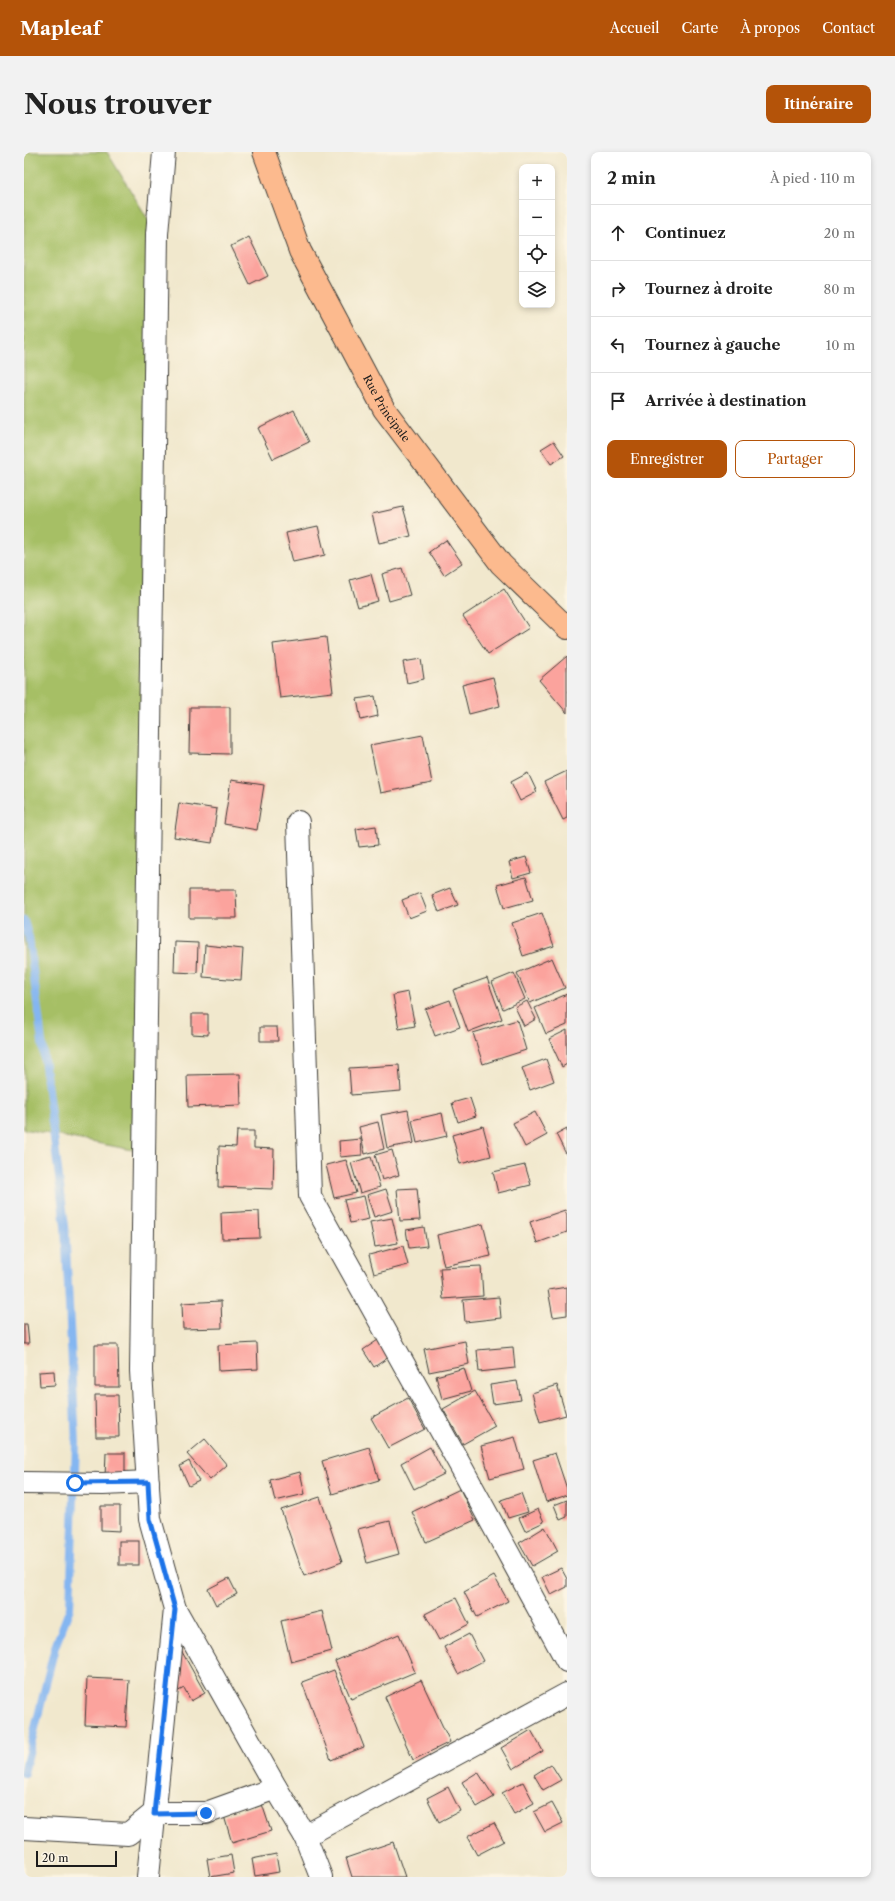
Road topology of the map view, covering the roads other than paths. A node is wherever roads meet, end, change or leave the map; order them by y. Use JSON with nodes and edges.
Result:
{"nodes":[{"id":1,"x":164,"y":152,"type":"edge"},
{"id":2,"x":264,"y":152,"type":"edge"},
{"id":3,"x":567,"y":628,"type":"edge"},
{"id":4,"x":298,"y":822,"type":"dead end"},
{"id":5,"x":24,"y":1482,"type":"edge"},
{"id":6,"x":148,"y":1482,"type":"junction"},
{"id":7,"x":175,"y":1609,"type":"junction"},
{"id":8,"x":562,"y":1640,"type":"edge"},
{"id":9,"x":567,"y":1661,"type":"edge"},
{"id":10,"x":567,"y":1694,"type":"edge"},
{"id":11,"x":276,"y":1788,"type":"junction"},
{"id":12,"x":154,"y":1814,"type":"junction"},
{"id":13,"x":25,"y":1828,"type":"edge"},
{"id":14,"x":305,"y":1836,"type":"junction"},
{"id":15,"x":148,"y":1877,"type":"edge"},
{"id":16,"x":321,"y":1877,"type":"edge"}],
"edges":[{"from":1,"to":6,"type":"street"},
{"from":2,"to":3,"type":"main road","name":"Rue Principale"},
{"from":4,"to":8,"type":"street"},
{"from":5,"to":6,"type":"street"},
{"from":6,"to":7,"type":"street"},
{"from":7,"to":11,"type":"street"},
{"from":7,"to":12,"type":"street"},
{"from":8,"to":9,"type":"street"},
{"from":10,"to":14,"type":"street"},
{"from":11,"to":12,"type":"street"},
{"from":11,"to":14,"type":"street"},
{"from":12,"to":13,"type":"street"},
{"from":12,"to":15,"type":"street"},
{"from":14,"to":16,"type":"street"}]}
